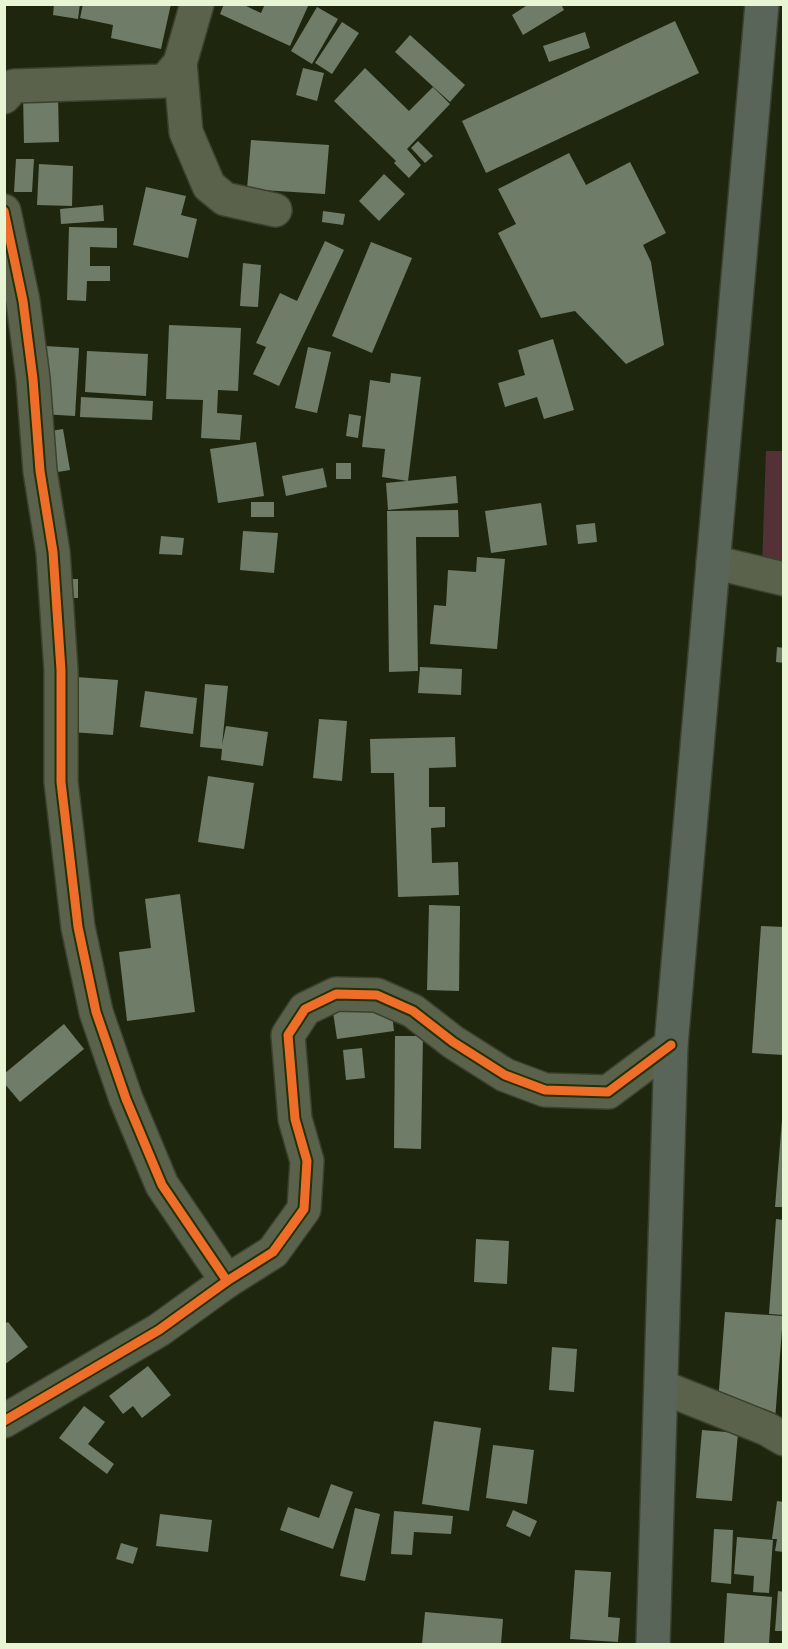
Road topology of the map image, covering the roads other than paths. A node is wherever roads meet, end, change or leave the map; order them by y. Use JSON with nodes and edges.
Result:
{"nodes":[{"id":1,"x":197,"y":4,"type":"edge"},
{"id":2,"x":762,"y":4,"type":"edge"},
{"id":3,"x":180,"y":63,"type":"junction"},
{"id":4,"x":4,"y":97,"type":"edge"},
{"id":5,"x":275,"y":210,"type":"dead end"},
{"id":6,"x":4,"y":211,"type":"edge"},
{"id":7,"x":713,"y":562,"type":"junction"},
{"id":8,"x":783,"y":579,"type":"edge"},
{"id":9,"x":671,"y":1045,"type":"junction"},
{"id":10,"x":227,"y":1281,"type":"junction"},
{"id":11,"x":662,"y":1387,"type":"junction"},
{"id":12,"x":4,"y":1421,"type":"edge"},
{"id":13,"x":783,"y":1439,"type":"edge"},
{"id":14,"x":653,"y":1644,"type":"edge"}],
"edges":[{"from":1,"to":3,"type":"street"},
{"from":2,"to":7,"type":"main road"},
{"from":3,"to":4,"type":"street"},
{"from":3,"to":5,"type":"street"},
{"from":6,"to":10,"type":"street"},
{"from":7,"to":8,"type":"street"},
{"from":7,"to":9,"type":"main road"},
{"from":9,"to":10,"type":"street"},
{"from":9,"to":11,"type":"main road"},
{"from":10,"to":12,"type":"street"},
{"from":11,"to":13,"type":"street"},
{"from":11,"to":14,"type":"main road"}]}
